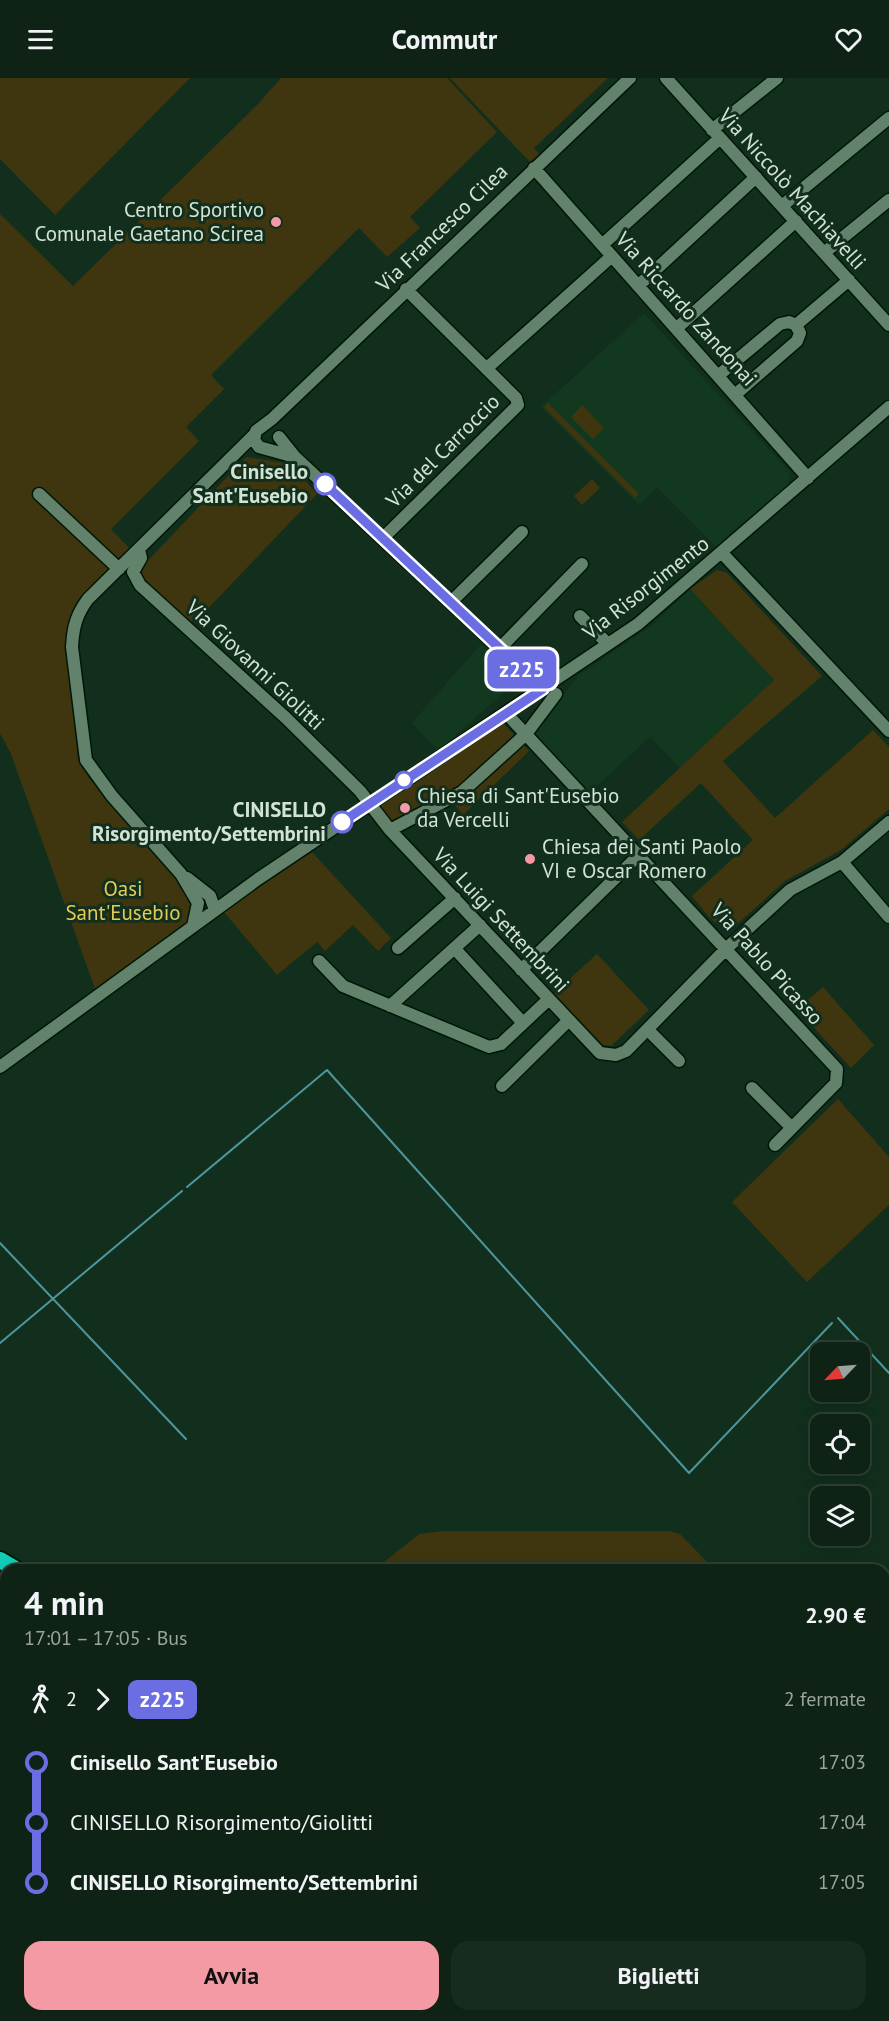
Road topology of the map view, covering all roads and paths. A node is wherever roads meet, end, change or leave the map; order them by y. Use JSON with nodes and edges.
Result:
{"nodes":[{"id":1,"x":630,"y":78,"type":"edge"},
{"id":2,"x":666,"y":78,"type":"edge"},
{"id":3,"x":777,"y":78,"type":"edge"},
{"id":4,"x":889,"y":118,"type":"edge"},
{"id":5,"x":716,"y":134,"type":"junction"},
{"id":6,"x":534,"y":168,"type":"junction"},
{"id":7,"x":756,"y":177,"type":"junction"},
{"id":8,"x":889,"y":200,"type":"edge"},
{"id":9,"x":782,"y":206,"type":"junction"},
{"id":10,"x":796,"y":221,"type":"junction"},
{"id":11,"x":602,"y":245,"type":"junction"},
{"id":12,"x":824,"y":253,"type":"junction"},
{"id":13,"x":612,"y":256,"type":"junction"},
{"id":14,"x":849,"y":280,"type":"junction"},
{"id":15,"x":639,"y":285,"type":"junction"},
{"id":16,"x":406,"y":289,"type":"junction"},
{"id":17,"x":796,"y":324,"type":"junction"},
{"id":18,"x":889,"y":325,"type":"edge"},
{"id":19,"x":677,"y":328,"type":"junction"},
{"id":20,"x":487,"y":368,"type":"junction"},
{"id":21,"x":719,"y":375,"type":"junction"},
{"id":22,"x":736,"y":394,"type":"junction"},
{"id":23,"x":889,"y":407,"type":"edge"},
{"id":24,"x":282,"y":408,"type":"junction"},
{"id":25,"x":264,"y":425,"type":"junction"},
{"id":26,"x":279,"y":434,"type":"junction"},
{"id":27,"x":261,"y":444,"type":"junction"},
{"id":28,"x":295,"y":457,"type":"junction"},
{"id":29,"x":808,"y":478,"type":"junction"},
{"id":30,"x":39,"y":494,"type":"dead end"},
{"id":31,"x":522,"y":532,"type":"dead end"},
{"id":32,"x":383,"y":538,"type":"junction"},
{"id":33,"x":139,"y":550,"type":"junction"},
{"id":34,"x":722,"y":553,"type":"junction"},
{"id":35,"x":582,"y":564,"type":"dead end"},
{"id":36,"x":119,"y":569,"type":"junction"},
{"id":37,"x":451,"y":602,"type":"junction"},
{"id":38,"x":580,"y":616,"type":"dead end"},
{"id":39,"x":608,"y":645,"type":"junction"},
{"id":40,"x":500,"y":648,"type":"junction"},
{"id":41,"x":543,"y":689,"type":"junction"},
{"id":42,"x":556,"y":694,"type":"dead end"},
{"id":43,"x":506,"y":713,"type":"junction"},
{"id":44,"x":889,"y":731,"type":"edge"},
{"id":45,"x":526,"y":734,"type":"junction"},
{"id":46,"x":369,"y":804,"type":"junction"},
{"id":47,"x":889,"y":822,"type":"edge"},
{"id":48,"x":390,"y":830,"type":"junction"},
{"id":49,"x":640,"y":854,"type":"junction"},
{"id":50,"x":842,"y":862,"type":"junction"},
{"id":51,"x":181,"y":874,"type":"junction"},
{"id":52,"x":249,"y":886,"type":"junction"},
{"id":53,"x":210,"y":896,"type":"junction"},
{"id":54,"x":455,"y":898,"type":"junction"},
{"id":55,"x":198,"y":903,"type":"junction"},
{"id":56,"x":214,"y":911,"type":"junction"},
{"id":57,"x":889,"y":917,"type":"edge"},
{"id":58,"x":193,"y":926,"type":"junction"},
{"id":59,"x":480,"y":926,"type":"junction"},
{"id":60,"x":398,"y":948,"type":"dead end"},
{"id":61,"x":727,"y":948,"type":"junction"},
{"id":62,"x":455,"y":949,"type":"junction"},
{"id":63,"x":319,"y":961,"type":"dead end"},
{"id":64,"x":521,"y":970,"type":"junction"},
{"id":65,"x":549,"y":999,"type":"junction"},
{"id":66,"x":390,"y":1006,"type":"junction"},
{"id":67,"x":569,"y":1020,"type":"junction"},
{"id":68,"x":523,"y":1023,"type":"junction"},
{"id":69,"x":648,"y":1030,"type":"junction"},
{"id":70,"x":679,"y":1061,"type":"dead end"},
{"id":71,"x":0,"y":1067,"type":"edge"},
{"id":72,"x":502,"y":1086,"type":"dead end"},
{"id":73,"x":752,"y":1088,"type":"dead end"},
{"id":74,"x":791,"y":1127,"type":"junction"},
{"id":75,"x":775,"y":1145,"type":"dead end"}],
"edges":[{"from":1,"to":6,"type":"street","name":"Via Francesco Cilea"},
{"from":2,"to":5,"type":"street","name":"Via Niccolò Machiavelli"},
{"from":3,"to":5,"type":"street"},
{"from":4,"to":9,"type":"street"},
{"from":5,"to":7,"type":"street","name":"Via Niccolò Machiavelli"},
{"from":5,"to":11,"type":"street"},
{"from":6,"to":11,"type":"street","name":"Via Riccardo Zandonai"},
{"from":6,"to":16,"type":"street","name":"Via Francesco Cilea"},
{"from":7,"to":9,"type":"street","name":"Via Niccolò Machiavelli"},
{"from":7,"to":15,"type":"street"},
{"from":8,"to":12,"type":"street"},
{"from":9,"to":10,"type":"street","name":"Via Niccolò Machiavelli"},
{"from":10,"to":12,"type":"street","name":"Via Niccolò Machiavelli"},
{"from":10,"to":19,"type":"street"},
{"from":11,"to":13,"type":"street","name":"Via Riccardo Zandonai"},
{"from":12,"to":14,"type":"street","name":"Via Niccolò Machiavelli"},
{"from":13,"to":15,"type":"street","name":"Via Riccardo Zandonai"},
{"from":13,"to":20,"type":"street"},
{"from":14,"to":17,"type":"street"},
{"from":14,"to":18,"type":"street","name":"Via Niccolò Machiavelli"},
{"from":15,"to":19,"type":"street","name":"Via Riccardo Zandonai"},
{"from":16,"to":20,"type":"street","name":"Via del Carroccio"},
{"from":16,"to":24,"type":"street","name":"Via Francesco Cilea"},
{"from":17,"to":21,"type":"street"},
{"from":17,"to":22,"type":"street"},
{"from":19,"to":21,"type":"street","name":"Via Riccardo Zandonai"},
{"from":20,"to":32,"type":"street","name":"Via del Carroccio"},
{"from":21,"to":22,"type":"street","name":"Via Riccardo Zandonai"},
{"from":22,"to":29,"type":"street","name":"Via Riccardo Zandonai"},
{"from":23,"to":29,"type":"street","name":"Via Risorgimento"},
{"from":24,"to":25,"type":"street","name":"Via Francesco Cilea"},
{"from":24,"to":26,"type":"street"},
{"from":25,"to":26,"type":"street"},
{"from":25,"to":27,"type":"street","name":"Via Francesco Cilea"},
{"from":26,"to":27,"type":"street"},
{"from":26,"to":28,"type":"street"},
{"from":27,"to":28,"type":"street"},
{"from":27,"to":33,"type":"street"},
{"from":28,"to":32,"type":"street"},
{"from":29,"to":34,"type":"street","name":"Via Risorgimento"},
{"from":30,"to":36,"type":"street"},
{"from":31,"to":37,"type":"street"},
{"from":32,"to":37,"type":"street"},
{"from":33,"to":36,"type":"street"},
{"from":33,"to":46,"type":"street","name":"Via Giovanni Giolitti"},
{"from":34,"to":39,"type":"street","name":"Via Risorgimento"},
{"from":34,"to":44,"type":"street"},
{"from":35,"to":40,"type":"street"},
{"from":36,"to":51,"type":"street"},
{"from":37,"to":40,"type":"street"},
{"from":38,"to":39,"type":"street"},
{"from":39,"to":41,"type":"street","name":"Via Risorgimento"},
{"from":40,"to":41,"type":"street"},
{"from":41,"to":43,"type":"street","name":"Via Risorgimento"},
{"from":42,"to":45,"type":"street"},
{"from":43,"to":45,"type":"street","name":"Via Pablo Picasso"},
{"from":43,"to":46,"type":"street","name":"Via Risorgimento"},
{"from":45,"to":48,"type":"street"},
{"from":45,"to":49,"type":"street","name":"Via Pablo Picasso"},
{"from":46,"to":48,"type":"street","name":"Via Luigi Settembrini"},
{"from":46,"to":52,"type":"street","name":"Via Risorgimento"},
{"from":47,"to":50,"type":"street"},
{"from":48,"to":54,"type":"street","name":"Via Luigi Settembrini"},
{"from":49,"to":61,"type":"street","name":"Via Pablo Picasso"},
{"from":49,"to":64,"type":"street"},
{"from":50,"to":57,"type":"street"},
{"from":50,"to":61,"type":"street"},
{"from":51,"to":53,"type":"street"},
{"from":51,"to":55,"type":"street"},
{"from":52,"to":53,"type":"street"},
{"from":52,"to":56,"type":"street","name":"Via Risorgimento"},
{"from":53,"to":56,"type":"street"},
{"from":54,"to":59,"type":"street","name":"Via Luigi Settembrini"},
{"from":54,"to":60,"type":"street"},
{"from":55,"to":56,"type":"street"},
{"from":55,"to":58,"type":"street"},
{"from":56,"to":58,"type":"street","name":"Via Risorgimento"},
{"from":58,"to":71,"type":"street","name":"Via Risorgimento"},
{"from":59,"to":62,"type":"street"},
{"from":59,"to":64,"type":"street","name":"Via Luigi Settembrini"},
{"from":61,"to":69,"type":"street"},
{"from":61,"to":74,"type":"street","name":"Via Pablo Picasso"},
{"from":62,"to":66,"type":"street"},
{"from":62,"to":68,"type":"street"},
{"from":63,"to":66,"type":"street"},
{"from":64,"to":65,"type":"street","name":"Via Luigi Settembrini"},
{"from":65,"to":67,"type":"street","name":"Via Luigi Settembrini"},
{"from":65,"to":68,"type":"street"},
{"from":66,"to":68,"type":"street"},
{"from":67,"to":69,"type":"street","name":"Via Luigi Settembrini"},
{"from":67,"to":72,"type":"street"},
{"from":69,"to":70,"type":"street"},
{"from":73,"to":74,"type":"street"},
{"from":74,"to":75,"type":"street","name":"Via Pablo Picasso"}]}
